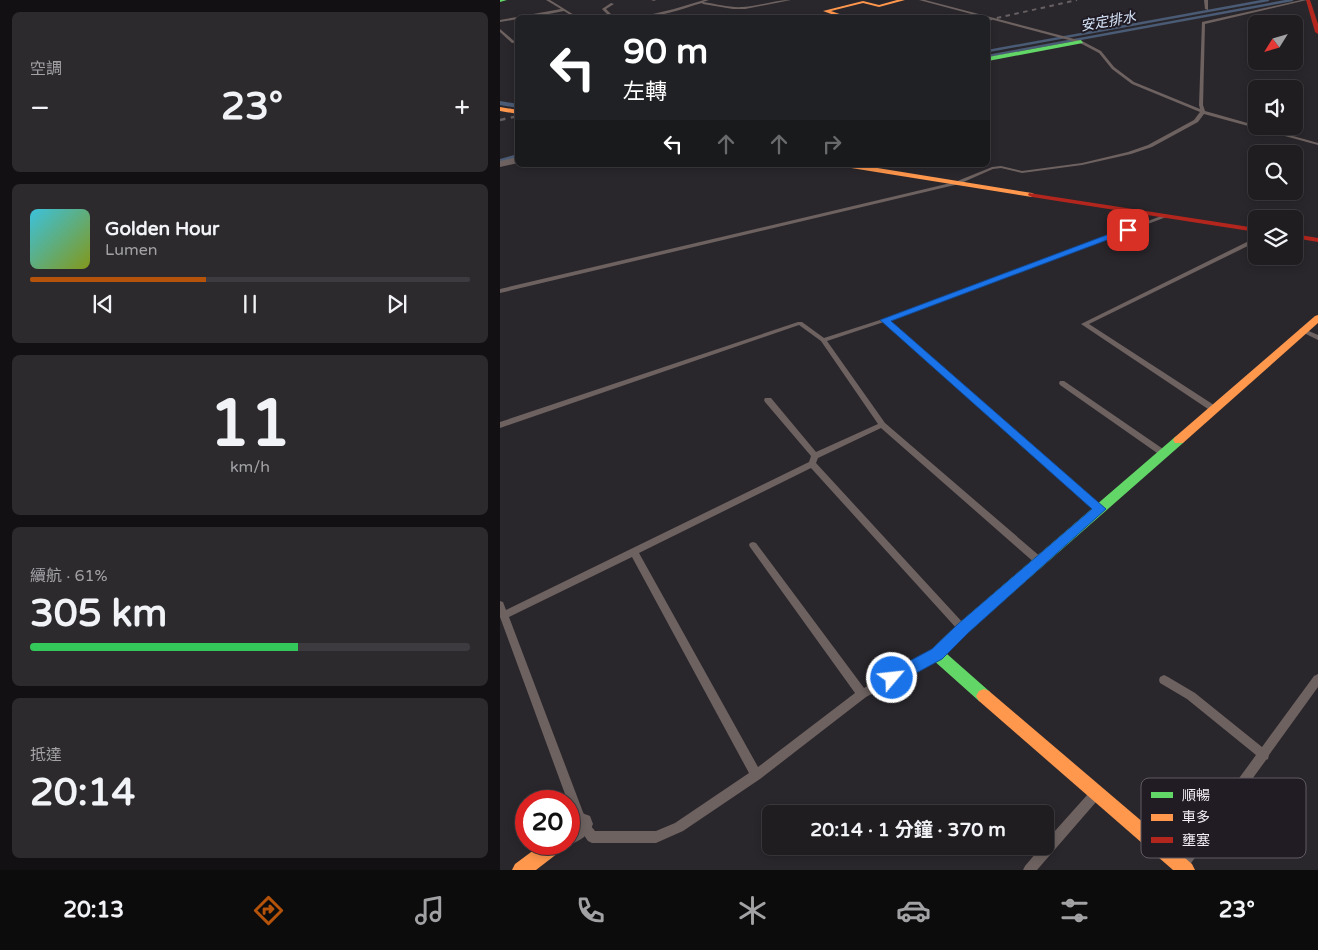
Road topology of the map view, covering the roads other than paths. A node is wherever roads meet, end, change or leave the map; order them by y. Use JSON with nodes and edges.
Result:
{"nodes":[{"id":1,"x":505,"y":0,"type":"edge"},
{"id":2,"x":548,"y":0,"type":"edge"},
{"id":3,"x":789,"y":0,"type":"edge"},
{"id":4,"x":903,"y":0,"type":"edge"},
{"id":5,"x":921,"y":0,"type":"edge"},
{"id":6,"x":1206,"y":0,"type":"edge"},
{"id":7,"x":500,"y":1,"type":"edge"},
{"id":8,"x":705,"y":1,"type":"edge"},
{"id":9,"x":612,"y":4,"type":"dead end"},
{"id":10,"x":1310,"y":4,"type":"edge"},
{"id":11,"x":1207,"y":9,"type":"dead end"},
{"id":12,"x":563,"y":10,"type":"junction"},
{"id":13,"x":536,"y":15,"type":"edge"},
{"id":14,"x":572,"y":15,"type":"edge"},
{"id":15,"x":610,"y":15,"type":"edge"},
{"id":16,"x":649,"y":15,"type":"edge"},
{"id":17,"x":840,"y":15,"type":"edge"},
{"id":18,"x":979,"y":15,"type":"edge"},
{"id":19,"x":990,"y":18,"type":"edge"},
{"id":20,"x":515,"y":19,"type":"edge"},
{"id":21,"x":500,"y":21,"type":"edge"},
{"id":22,"x":500,"y":30,"type":"edge"},
{"id":23,"x":1318,"y":32,"type":"edge"},
{"id":24,"x":512,"y":34,"type":"dead end"},
{"id":25,"x":506,"y":35,"type":"junction"},
{"id":26,"x":1076,"y":40,"type":"junction"},
{"id":27,"x":515,"y":42,"type":"edge"},
{"id":28,"x":990,"y":59,"type":"edge"},
{"id":29,"x":500,"y":109,"type":"edge"},
{"id":30,"x":515,"y":112,"type":"edge"},
{"id":31,"x":1203,"y":112,"type":"junction"},
{"id":32,"x":1318,"y":144,"type":"edge"},
{"id":33,"x":515,"y":161,"type":"edge"},
{"id":34,"x":500,"y":164,"type":"edge"},
{"id":35,"x":857,"y":167,"type":"edge"},
{"id":36,"x":957,"y":183,"type":"junction"},
{"id":37,"x":1166,"y":216,"type":"junction"},
{"id":38,"x":1248,"y":229,"type":"edge"},
{"id":39,"x":1303,"y":238,"type":"edge"},
{"id":40,"x":1318,"y":240,"type":"edge"},
{"id":41,"x":1248,"y":244,"type":"edge"},
{"id":42,"x":500,"y":291,"type":"edge"},
{"id":43,"x":1318,"y":318,"type":"edge"},
{"id":44,"x":885,"y":320,"type":"junction"},
{"id":45,"x":1302,"y":330,"type":"junction"},
{"id":46,"x":1318,"y":338,"type":"edge"},
{"id":47,"x":823,"y":340,"type":"junction"},
{"id":48,"x":1062,"y":384,"type":"dead end"},
{"id":49,"x":768,"y":400,"type":"dead end"},
{"id":50,"x":1214,"y":409,"type":"junction"},
{"id":51,"x":500,"y":425,"type":"edge"},
{"id":52,"x":882,"y":425,"type":"junction"},
{"id":53,"x":1164,"y":453,"type":"junction"},
{"id":54,"x":814,"y":460,"type":"junction"},
{"id":55,"x":1100,"y":509,"type":"junction"},
{"id":56,"x":753,"y":544,"type":"dead end"},
{"id":57,"x":633,"y":551,"type":"junction"},
{"id":58,"x":1040,"y":562,"type":"junction"},
{"id":59,"x":502,"y":610,"type":"edge"},
{"id":60,"x":963,"y":628,"type":"junction"},
{"id":61,"x":937,"y":654,"type":"junction"},
{"id":62,"x":1318,"y":679,"type":"edge"},
{"id":63,"x":1164,"y":680,"type":"dead end"},
{"id":64,"x":862,"y":694,"type":"junction"},
{"id":65,"x":1264,"y":755,"type":"junction"},
{"id":66,"x":756,"y":775,"type":"junction"},
{"id":67,"x":1247,"y":778,"type":"edge"},
{"id":68,"x":563,"y":790,"type":"edge"},
{"id":69,"x":1096,"y":794,"type":"junction"},
{"id":70,"x":580,"y":831,"type":"edge"},
{"id":71,"x":1141,"y":833,"type":"edge"},
{"id":72,"x":542,"y":855,"type":"edge"},
{"id":73,"x":1169,"y":858,"type":"edge"},
{"id":74,"x":1190,"y":858,"type":"edge"},
{"id":75,"x":1182,"y":869,"type":"edge"},
{"id":76,"x":522,"y":870,"type":"edge"},
{"id":77,"x":1029,"y":870,"type":"edge"}],
"edges":[{"from":1,"to":7,"type":"street"},
{"from":2,"to":12,"type":"lane"},
{"from":3,"to":8,"type":"lane"},
{"from":4,"to":17,"type":"street"},
{"from":5,"to":18,"type":"lane"},
{"from":6,"to":11,"type":"lane"},
{"from":8,"to":16,"type":"lane"},
{"from":9,"to":15,"type":"lane"},
{"from":10,"to":23,"type":"street"},
{"from":10,"to":31,"type":"lane"},
{"from":12,"to":13,"type":"lane"},
{"from":12,"to":14,"type":"lane"},
{"from":19,"to":26,"type":"lane"},
{"from":20,"to":21,"type":"lane"},
{"from":22,"to":25,"type":"lane"},
{"from":24,"to":25,"type":"lane"},
{"from":25,"to":27,"type":"lane"},
{"from":26,"to":28,"type":"street"},
{"from":26,"to":31,"type":"lane"},
{"from":29,"to":30,"type":"street"},
{"from":31,"to":32,"type":"lane"},
{"from":31,"to":36,"type":"lane"},
{"from":33,"to":34,"type":"street"},
{"from":35,"to":36,"type":"street"},
{"from":36,"to":37,"type":"street"},
{"from":36,"to":42,"type":"lane"},
{"from":37,"to":38,"type":"street"},
{"from":37,"to":44,"type":"lane"},
{"from":39,"to":40,"type":"street"},
{"from":41,"to":50,"type":"lane"},
{"from":43,"to":45,"type":"street"},
{"from":44,"to":47,"type":"lane"},
{"from":44,"to":55,"type":"lane"},
{"from":45,"to":46,"type":"lane"},
{"from":45,"to":50,"type":"street"},
{"from":47,"to":51,"type":"lane"},
{"from":47,"to":52,"type":"lane"},
{"from":48,"to":53,"type":"lane"},
{"from":49,"to":54,"type":"lane"},
{"from":50,"to":53,"type":"street"},
{"from":52,"to":54,"type":"lane"},
{"from":52,"to":58,"type":"lane"},
{"from":53,"to":55,"type":"street"},
{"from":54,"to":57,"type":"lane"},
{"from":54,"to":60,"type":"lane"},
{"from":55,"to":58,"type":"street"},
{"from":56,"to":64,"type":"lane"},
{"from":57,"to":59,"type":"lane"},
{"from":57,"to":66,"type":"lane"},
{"from":58,"to":60,"type":"street"},
{"from":59,"to":68,"type":"lane"},
{"from":60,"to":61,"type":"street"},
{"from":61,"to":64,"type":"lane"},
{"from":61,"to":69,"type":"street"},
{"from":62,"to":65,"type":"lane"},
{"from":63,"to":65,"type":"lane"},
{"from":64,"to":66,"type":"lane"},
{"from":65,"to":67,"type":"lane"},
{"from":66,"to":70,"type":"lane"},
{"from":69,"to":71,"type":"street"},
{"from":69,"to":77,"type":"lane"},
{"from":72,"to":76,"type":"street"},
{"from":73,"to":75,"type":"street"},
{"from":74,"to":75,"type":"lane"}]}
